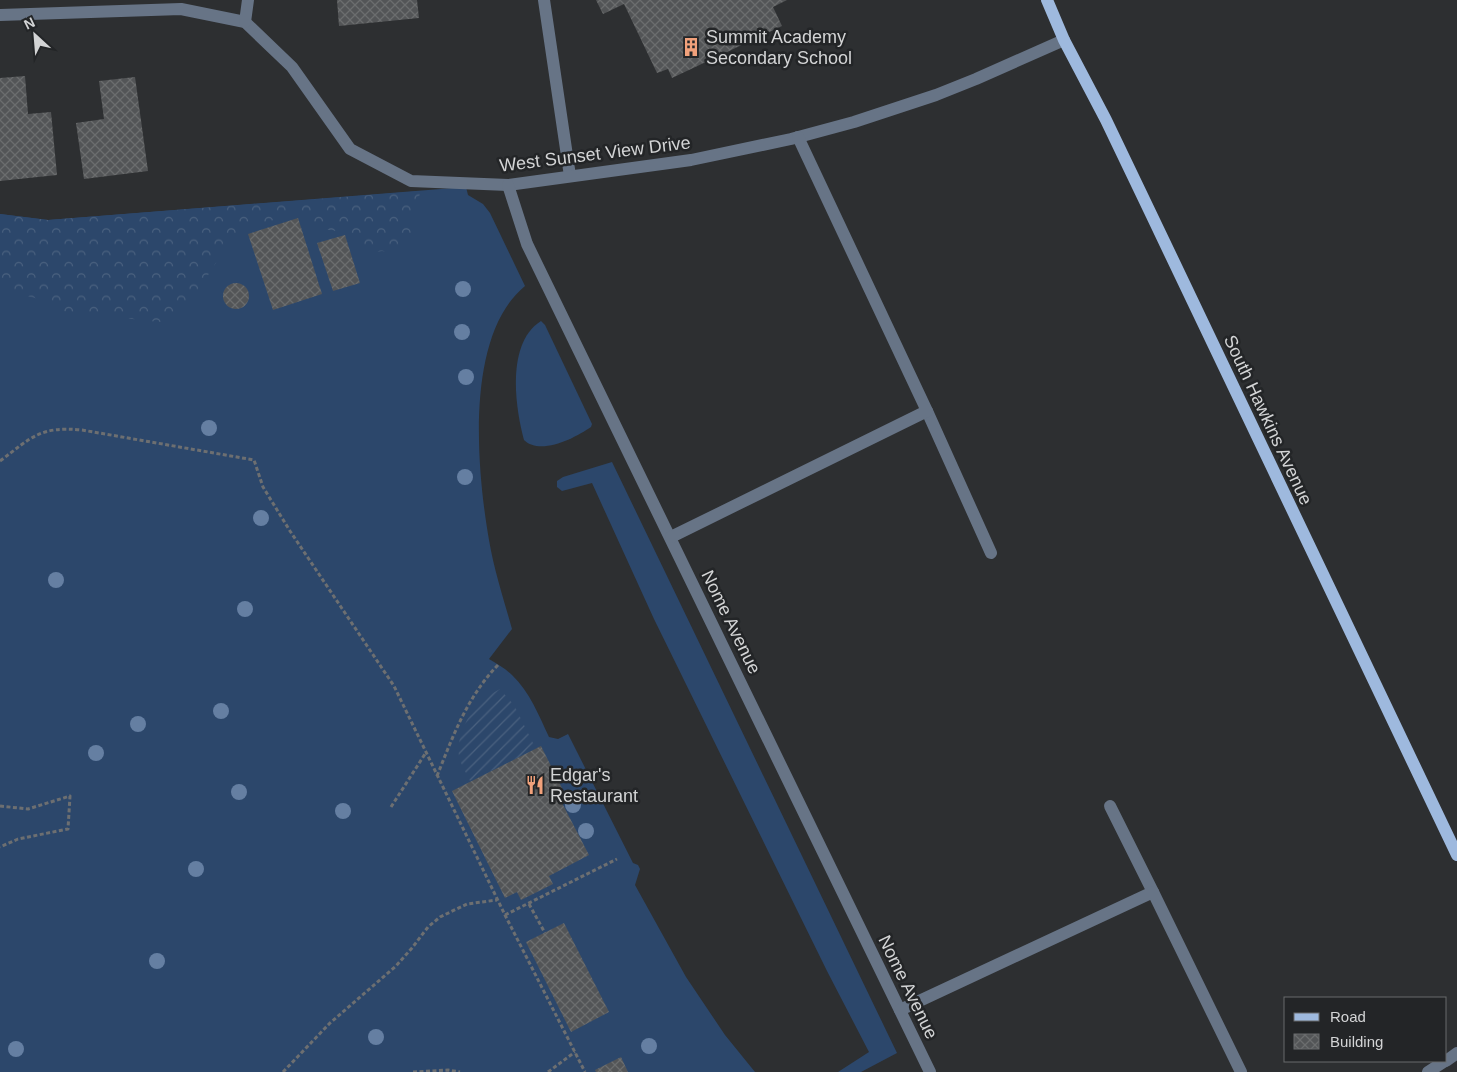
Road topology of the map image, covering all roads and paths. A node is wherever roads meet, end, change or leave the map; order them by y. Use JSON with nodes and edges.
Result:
{"nodes":[{"id":1,"x":248,"y":0,"type":"edge"},
{"id":2,"x":544,"y":0,"type":"edge"},
{"id":3,"x":1047,"y":0,"type":"edge"},
{"id":4,"x":0,"y":15,"type":"edge"},
{"id":5,"x":245,"y":22,"type":"junction"},
{"id":6,"x":1064,"y":40,"type":"junction"},
{"id":7,"x":798,"y":137,"type":"junction"},
{"id":8,"x":570,"y":176,"type":"junction"},
{"id":9,"x":508,"y":185,"type":"junction"},
{"id":10,"x":927,"y":411,"type":"junction"},
{"id":11,"x":0,"y":461,"type":"edge"},
{"id":12,"x":671,"y":538,"type":"junction"},
{"id":13,"x":991,"y":553,"type":"dead end"},
{"id":14,"x":498,"y":665,"type":"dead end"},
{"id":15,"x":426,"y":754,"type":"junction"},
{"id":16,"x":437,"y":776,"type":"junction"},
{"id":17,"x":0,"y":806,"type":"edge"},
{"id":18,"x":1110,"y":806,"type":"dead end"},
{"id":19,"x":391,"y":807,"type":"dead end"},
{"id":20,"x":0,"y":847,"type":"edge"},
{"id":21,"x":1457,"y":855,"type":"edge"},
{"id":22,"x":617,"y":859,"type":"dead end"},
{"id":23,"x":1153,"y":892,"type":"junction"},
{"id":24,"x":497,"y":900,"type":"junction"},
{"id":25,"x":529,"y":904,"type":"junction"},
{"id":26,"x":505,"y":915,"type":"junction"},
{"id":27,"x":545,"y":932,"type":"dead end"},
{"id":28,"x":900,"y":1010,"type":"junction"},
{"id":29,"x":574,"y":1052,"type":"junction"},
{"id":30,"x":1444,"y":1062,"type":"edge"},
{"id":31,"x":283,"y":1072,"type":"edge"},
{"id":32,"x":413,"y":1072,"type":"edge"},
{"id":33,"x":460,"y":1072,"type":"edge"},
{"id":34,"x":548,"y":1072,"type":"edge"},
{"id":35,"x":585,"y":1072,"type":"edge"},
{"id":36,"x":930,"y":1072,"type":"edge"},
{"id":37,"x":1241,"y":1072,"type":"edge"},
{"id":38,"x":1428,"y":1072,"type":"edge"}],
"edges":[{"from":1,"to":5,"type":"street"},
{"from":2,"to":8,"type":"street"},
{"from":3,"to":6,"type":"main road","name":"South Hawkins Avenue"},
{"from":4,"to":5,"type":"street"},
{"from":5,"to":9,"type":"street","name":"West Sunset View Drive"},
{"from":6,"to":7,"type":"street","name":"West Sunset View Drive"},
{"from":6,"to":21,"type":"main road","name":"South Hawkins Avenue"},
{"from":7,"to":8,"type":"street","name":"West Sunset View Drive"},
{"from":7,"to":10,"type":"street"},
{"from":8,"to":9,"type":"street","name":"West Sunset View Drive"},
{"from":9,"to":12,"type":"street","name":"Nome Avenue"},
{"from":10,"to":12,"type":"street"},
{"from":10,"to":13,"type":"street"},
{"from":11,"to":15,"type":"path"},
{"from":12,"to":28,"type":"street","name":"Nome Avenue"},
{"from":14,"to":16,"type":"path"},
{"from":15,"to":16,"type":"path"},
{"from":15,"to":19,"type":"path"},
{"from":16,"to":24,"type":"path"},
{"from":17,"to":20,"type":"path"},
{"from":18,"to":23,"type":"street"},
{"from":22,"to":25,"type":"path"},
{"from":23,"to":28,"type":"street"},
{"from":23,"to":37,"type":"street"},
{"from":24,"to":26,"type":"path"},
{"from":24,"to":31,"type":"path"},
{"from":25,"to":26,"type":"path"},
{"from":25,"to":27,"type":"path"},
{"from":26,"to":29,"type":"path"},
{"from":28,"to":36,"type":"street","name":"Nome Avenue"},
{"from":29,"to":34,"type":"path"},
{"from":29,"to":35,"type":"path"},
{"from":30,"to":38,"type":"street"},
{"from":32,"to":33,"type":"path"}]}
